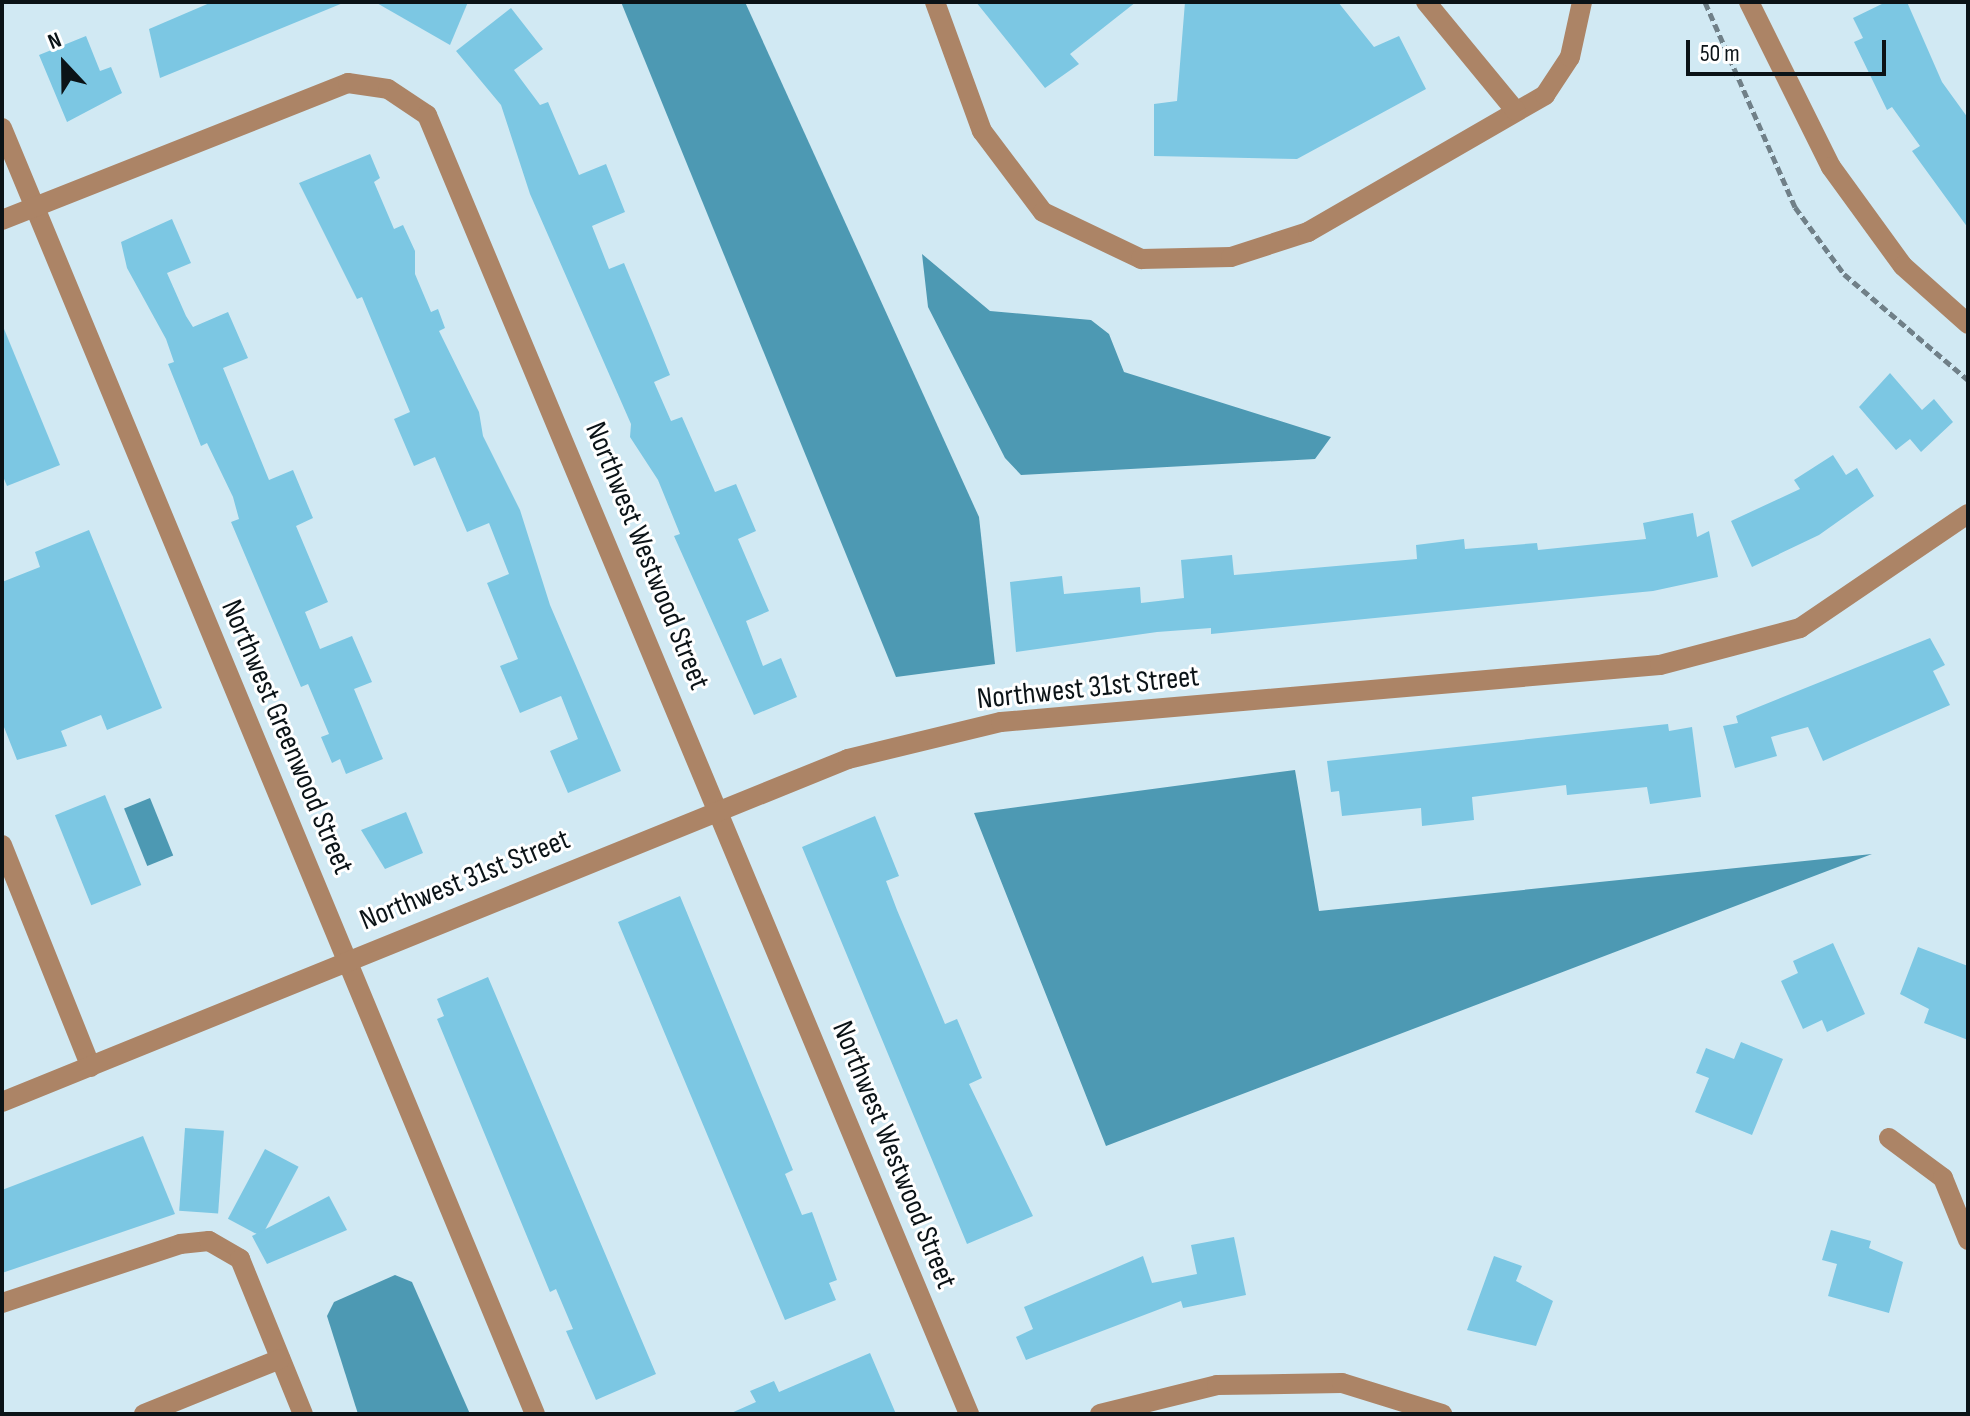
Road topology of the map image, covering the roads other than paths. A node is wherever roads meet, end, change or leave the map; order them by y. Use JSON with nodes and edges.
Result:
{"nodes":[{"id":1,"x":935,"y":2,"type":"edge"},
{"id":2,"x":1426,"y":2,"type":"edge"},
{"id":3,"x":1582,"y":2,"type":"edge"},
{"id":4,"x":1749,"y":2,"type":"edge"},
{"id":5,"x":1516,"y":111,"type":"junction"},
{"id":6,"x":2,"y":128,"type":"edge"},
{"id":7,"x":35,"y":207,"type":"junction"},
{"id":8,"x":2,"y":220,"type":"edge"},
{"id":9,"x":1968,"y":324,"type":"edge"},
{"id":10,"x":1968,"y":514,"type":"edge"},
{"id":11,"x":718,"y":809,"type":"junction"},
{"id":12,"x":2,"y":845,"type":"edge"},
{"id":13,"x":347,"y":961,"type":"junction"},
{"id":14,"x":91,"y":1067,"type":"junction"},
{"id":15,"x":2,"y":1102,"type":"edge"},
{"id":16,"x":1889,"y":1138,"type":"dead end"},
{"id":17,"x":1968,"y":1240,"type":"edge"},
{"id":18,"x":2,"y":1303,"type":"edge"},
{"id":19,"x":280,"y":1359,"type":"junction"},
{"id":20,"x":144,"y":1414,"type":"edge"},
{"id":21,"x":303,"y":1414,"type":"edge"},
{"id":22,"x":535,"y":1414,"type":"edge"},
{"id":23,"x":969,"y":1414,"type":"edge"},
{"id":24,"x":1100,"y":1414,"type":"edge"},
{"id":25,"x":1442,"y":1414,"type":"edge"}],
"edges":[{"from":1,"to":5,"type":"street"},
{"from":2,"to":5,"type":"street"},
{"from":3,"to":5,"type":"street"},
{"from":4,"to":9,"type":"street"},
{"from":6,"to":7,"type":"street","name":"Northwest Greenwood Street"},
{"from":7,"to":8,"type":"street","name":"Northwest Westwood Street"},
{"from":7,"to":11,"type":"street","name":"Northwest Westwood Street"},
{"from":7,"to":13,"type":"street","name":"Northwest Greenwood Street"},
{"from":10,"to":11,"type":"street","name":"Northwest 31st Street"},
{"from":11,"to":13,"type":"street","name":"Northwest 31st Street"},
{"from":11,"to":23,"type":"street","name":"Northwest Westwood Street"},
{"from":12,"to":14,"type":"street"},
{"from":13,"to":14,"type":"street","name":"Northwest 31st Street"},
{"from":13,"to":22,"type":"street","name":"Northwest Greenwood Street"},
{"from":14,"to":15,"type":"street","name":"Northwest 31st Street"},
{"from":16,"to":17,"type":"street"},
{"from":18,"to":19,"type":"street"},
{"from":19,"to":20,"type":"street"},
{"from":19,"to":21,"type":"street"},
{"from":24,"to":25,"type":"street"}]}
